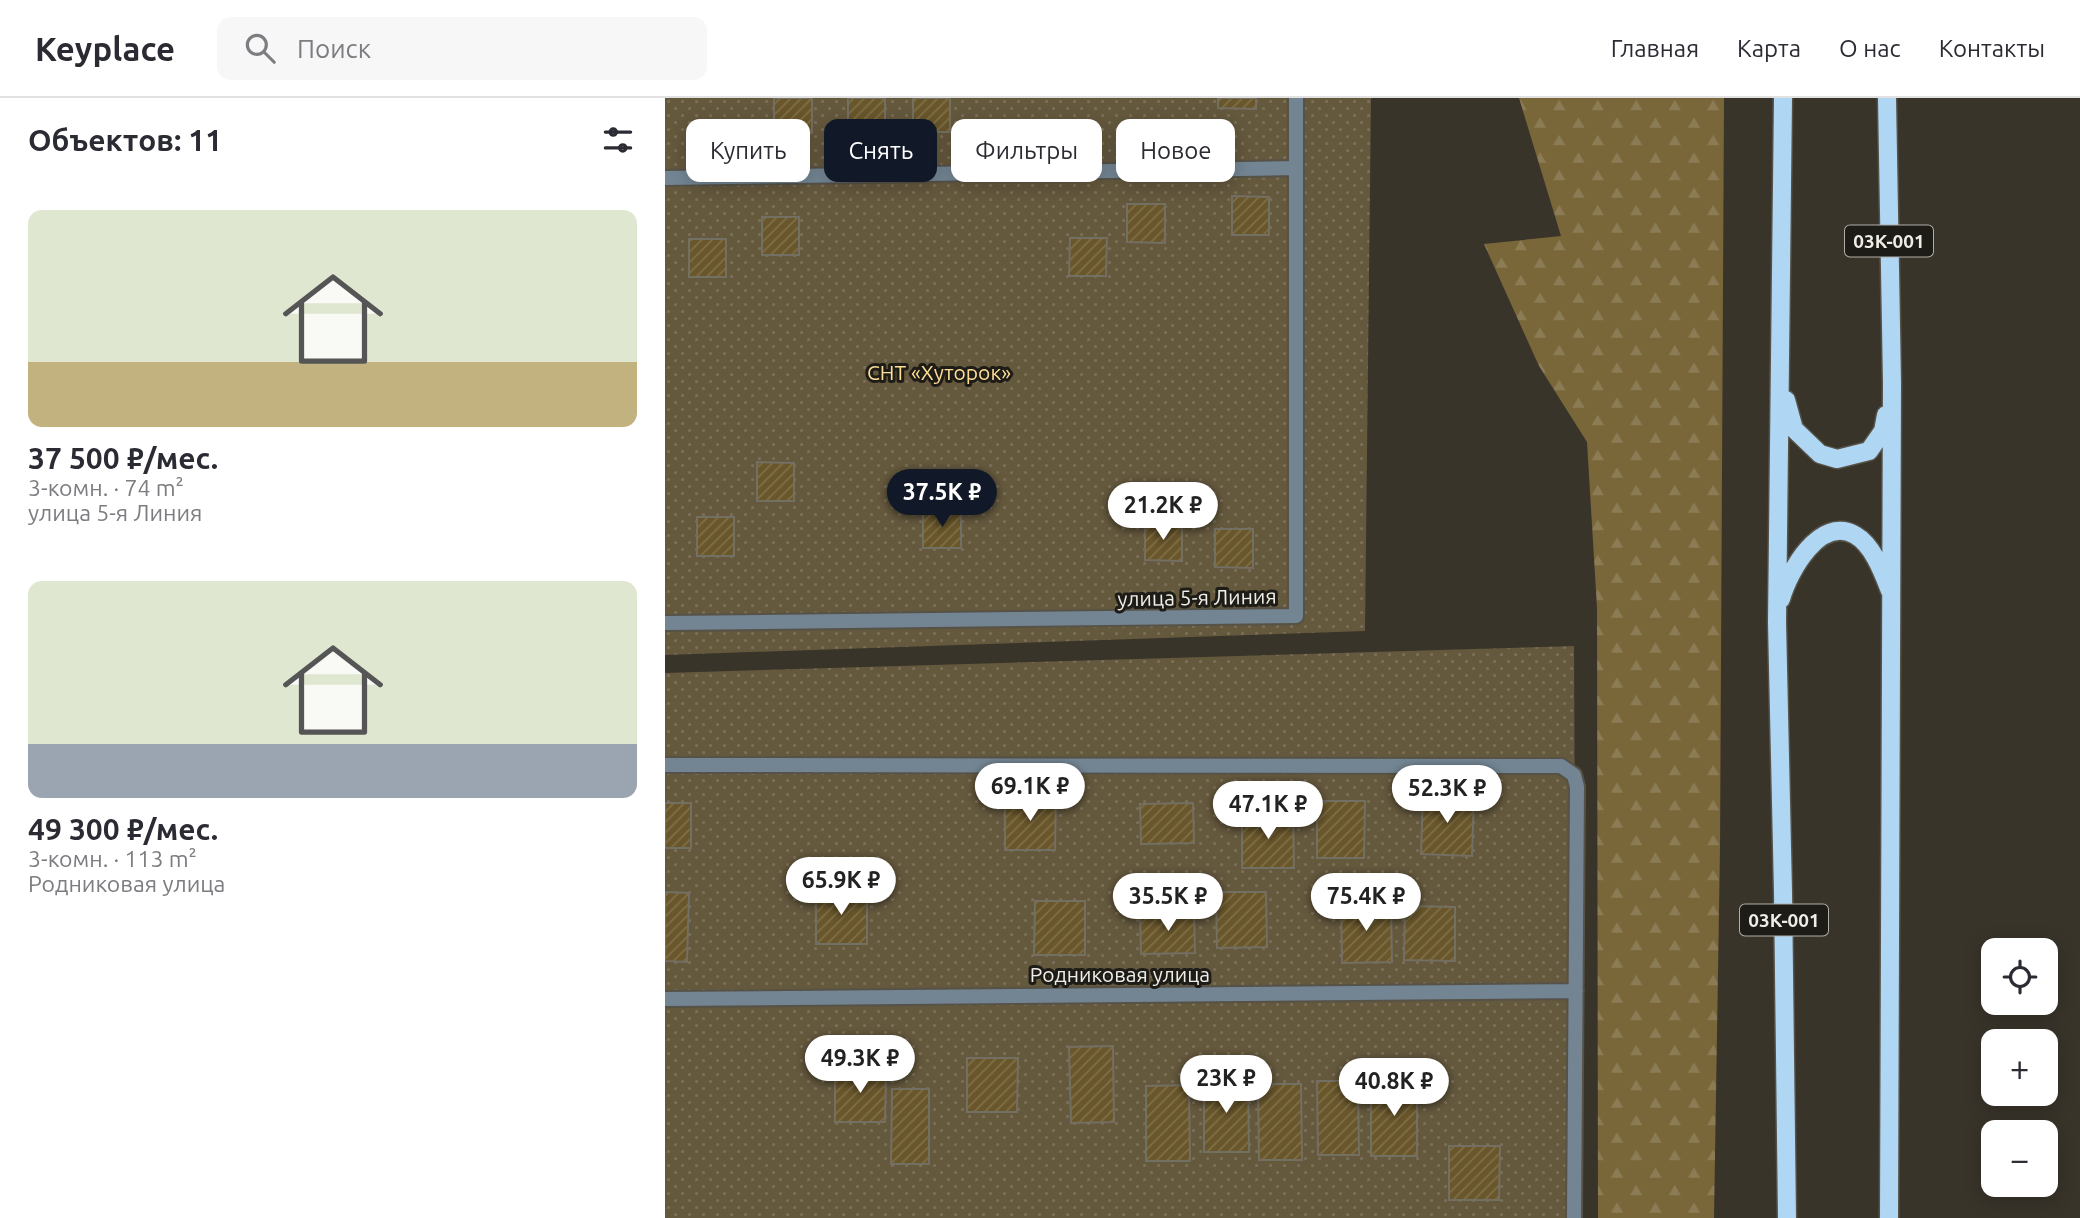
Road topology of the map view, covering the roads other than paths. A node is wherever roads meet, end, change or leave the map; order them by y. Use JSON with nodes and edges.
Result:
{"nodes":[{"id":1,"x":1296,"y":98,"type":"edge"},
{"id":2,"x":1783,"y":98,"type":"edge"},
{"id":3,"x":1887,"y":98,"type":"edge"},
{"id":4,"x":1296,"y":167,"type":"junction"},
{"id":5,"x":665,"y":178,"type":"edge"},
{"id":6,"x":1780,"y":380,"type":"junction"},
{"id":7,"x":1892,"y":383,"type":"junction"},
{"id":8,"x":1777,"y":622,"type":"junction"},
{"id":9,"x":1892,"y":622,"type":"junction"},
{"id":10,"x":665,"y":624,"type":"edge"},
{"id":11,"x":665,"y":765,"type":"edge"},
{"id":12,"x":1576,"y":991,"type":"junction"},
{"id":13,"x":665,"y":999,"type":"edge"},
{"id":14,"x":1574,"y":1218,"type":"edge"},
{"id":15,"x":1787,"y":1218,"type":"edge"},
{"id":16,"x":1889,"y":1218,"type":"edge"}],
"edges":[{"from":1,"to":4,"type":"street","name":"улица 5-я Линия"},
{"from":2,"to":6,"type":"main road","number":"03К-001"},
{"from":3,"to":7,"type":"main road","number":"03К-001"},
{"from":4,"to":5,"type":"street"},
{"from":4,"to":10,"type":"street","name":"улица 5-я Линия"},
{"from":6,"to":7,"type":"main road","number":"03К-001"},
{"from":6,"to":8,"type":"main road","number":"03К-001"},
{"from":7,"to":9,"type":"main road","number":"03К-001"},
{"from":8,"to":9,"type":"main road","number":"03К-001"},
{"from":8,"to":15,"type":"main road","number":"03К-001"},
{"from":9,"to":16,"type":"main road","number":"03К-001"},
{"from":11,"to":12,"type":"street"},
{"from":12,"to":13,"type":"street","name":"Родниковая улица"},
{"from":12,"to":14,"type":"street"}]}
